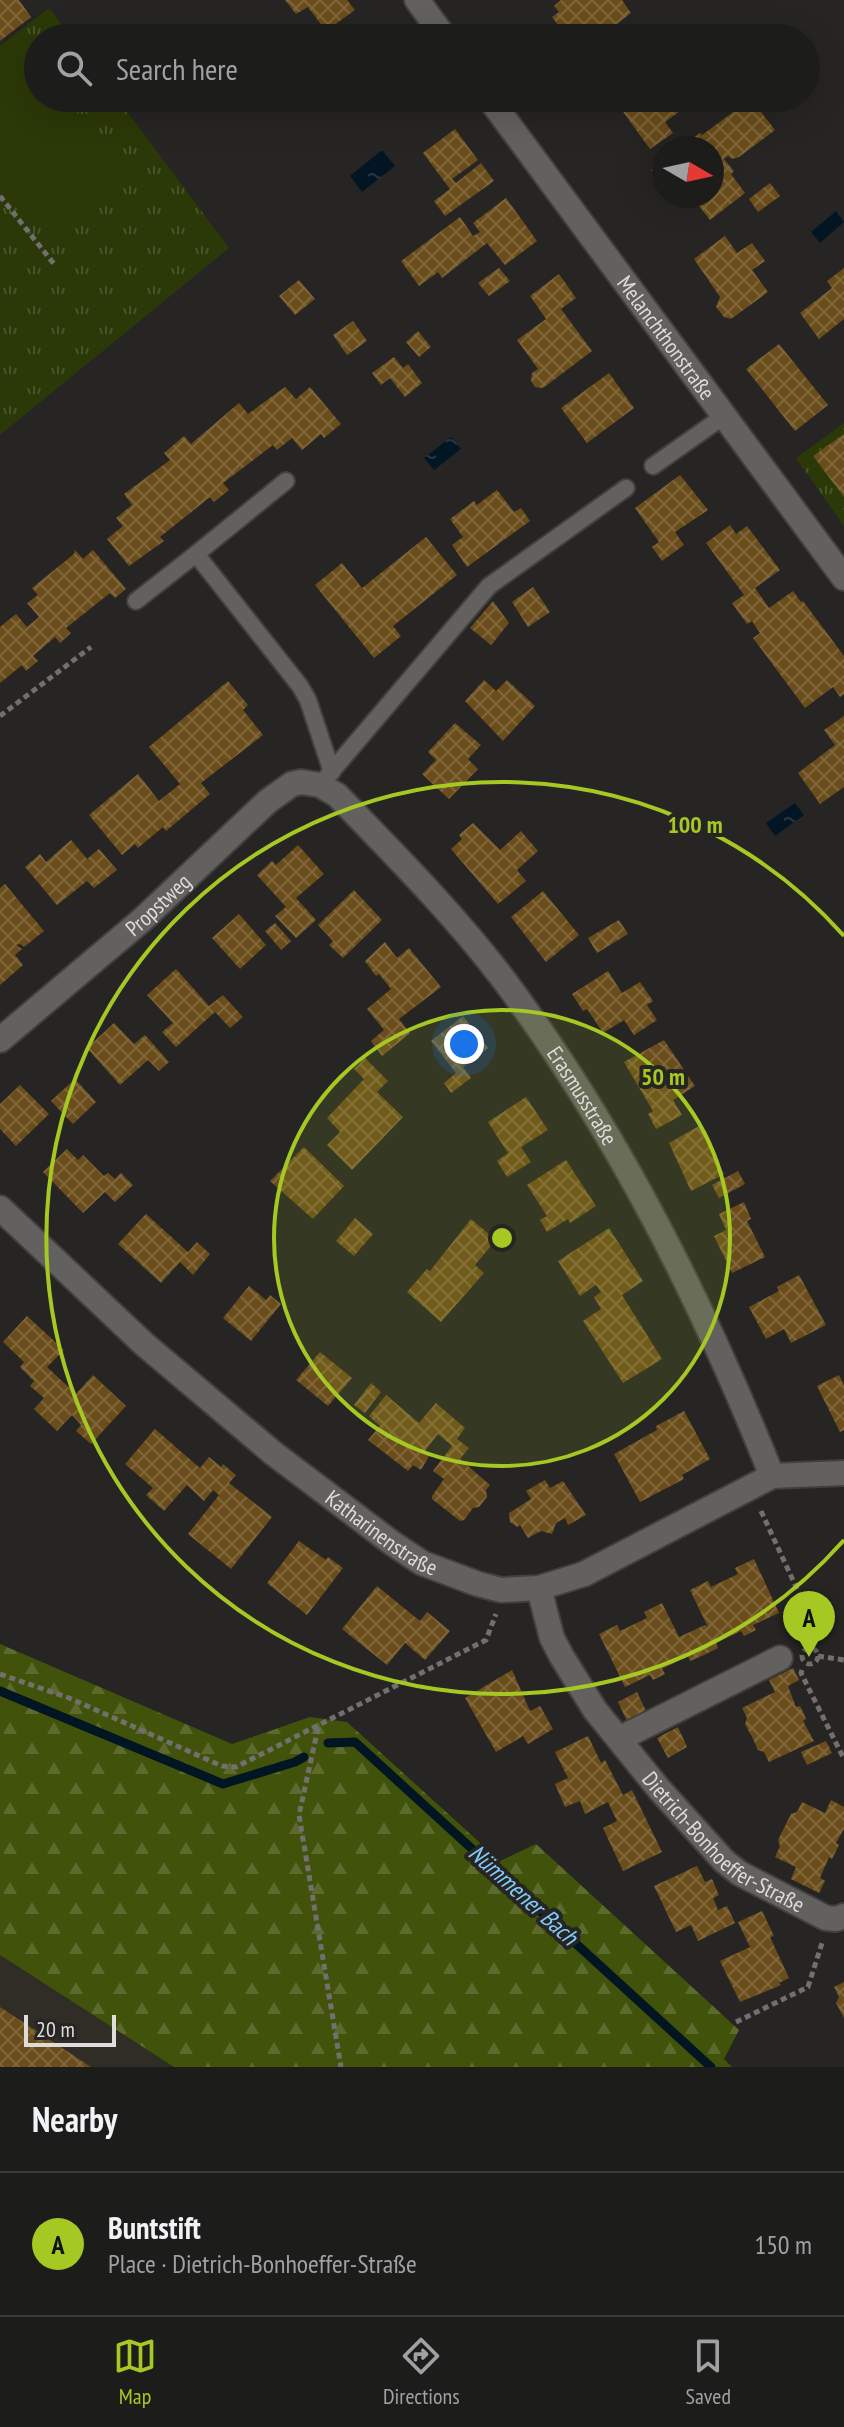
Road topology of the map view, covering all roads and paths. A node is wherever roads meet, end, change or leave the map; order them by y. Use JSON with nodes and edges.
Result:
{"nodes":[{"id":1,"x":417,"y":0,"type":"edge"},
{"id":2,"x":435,"y":24,"type":"edge"},
{"id":3,"x":499,"y":112,"type":"edge"},
{"id":4,"x":0,"y":196,"type":"edge"},
{"id":5,"x":54,"y":264,"type":"dead end"},
{"id":6,"x":724,"y":416,"type":"junction"},
{"id":7,"x":653,"y":466,"type":"dead end"},
{"id":8,"x":286,"y":481,"type":"dead end"},
{"id":9,"x":626,"y":488,"type":"dead end"},
{"id":10,"x":196,"y":554,"type":"junction"},
{"id":11,"x":844,"y":578,"type":"edge"},
{"id":12,"x":136,"y":601,"type":"dead end"},
{"id":13,"x":91,"y":647,"type":"dead end"},
{"id":14,"x":0,"y":716,"type":"edge"},
{"id":15,"x":326,"y":779,"type":"junction"},
{"id":16,"x":0,"y":1040,"type":"edge"},
{"id":17,"x":0,"y":1208,"type":"edge"},
{"id":18,"x":844,"y":1473,"type":"edge"},
{"id":19,"x":772,"y":1476,"type":"junction"},
{"id":20,"x":750,"y":1489,"type":"junction"},
{"id":21,"x":539,"y":1588,"type":"junction"},
{"id":22,"x":499,"y":1607,"type":"dead end"},
{"id":23,"x":818,"y":1656,"type":"junction"},
{"id":24,"x":780,"y":1658,"type":"joint"},
{"id":25,"x":844,"y":1660,"type":"edge"},
{"id":26,"x":806,"y":1663,"type":"junction"},
{"id":27,"x":0,"y":1674,"type":"edge"},
{"id":28,"x":318,"y":1727,"type":"junction"},
{"id":29,"x":619,"y":1739,"type":"junction"},
{"id":30,"x":844,"y":1759,"type":"edge"},
{"id":31,"x":836,"y":1917,"type":"edge"},
{"id":32,"x":736,"y":2022,"type":"dead end"},
{"id":33,"x":341,"y":2067,"type":"edge"}],
"edges":[{"from":1,"to":2,"type":"street"},
{"from":3,"to":6,"type":"street","name":"Melanchthonstraße"},
{"from":4,"to":5,"type":"path"},
{"from":6,"to":7,"type":"lane"},
{"from":6,"to":11,"type":"street","name":"Melanchthonstraße"},
{"from":8,"to":10,"type":"lane"},
{"from":9,"to":15,"type":"lane"},
{"from":10,"to":12,"type":"lane"},
{"from":10,"to":15,"type":"lane"},
{"from":13,"to":14,"type":"path"},
{"from":15,"to":16,"type":"street","name":"Propstweg"},
{"from":15,"to":19,"type":"street","name":"Erasmusstraße"},
{"from":17,"to":21,"type":"street","name":"Katharinenstraße"},
{"from":18,"to":19,"type":"street","name":"Katharinenstraße"},
{"from":19,"to":20,"type":"street","name":"Katharinenstraße"},
{"from":20,"to":21,"type":"street","name":"Katharinenstraße"},
{"from":20,"to":24,"type":"path"},
{"from":21,"to":29,"type":"street","name":"Dietrich-Bonhoeffer-Straße"},
{"from":22,"to":28,"type":"path"},
{"from":23,"to":25,"type":"path"},
{"from":23,"to":26,"type":"path"},
{"from":23,"to":26,"type":"path"},
{"from":24,"to":29,"type":"street"},
{"from":26,"to":30,"type":"path"},
{"from":27,"to":28,"type":"path"},
{"from":28,"to":33,"type":"path"},
{"from":29,"to":31,"type":"street","name":"Dietrich-Bonhoeffer-Straße"},
{"from":31,"to":32,"type":"path"}]}
